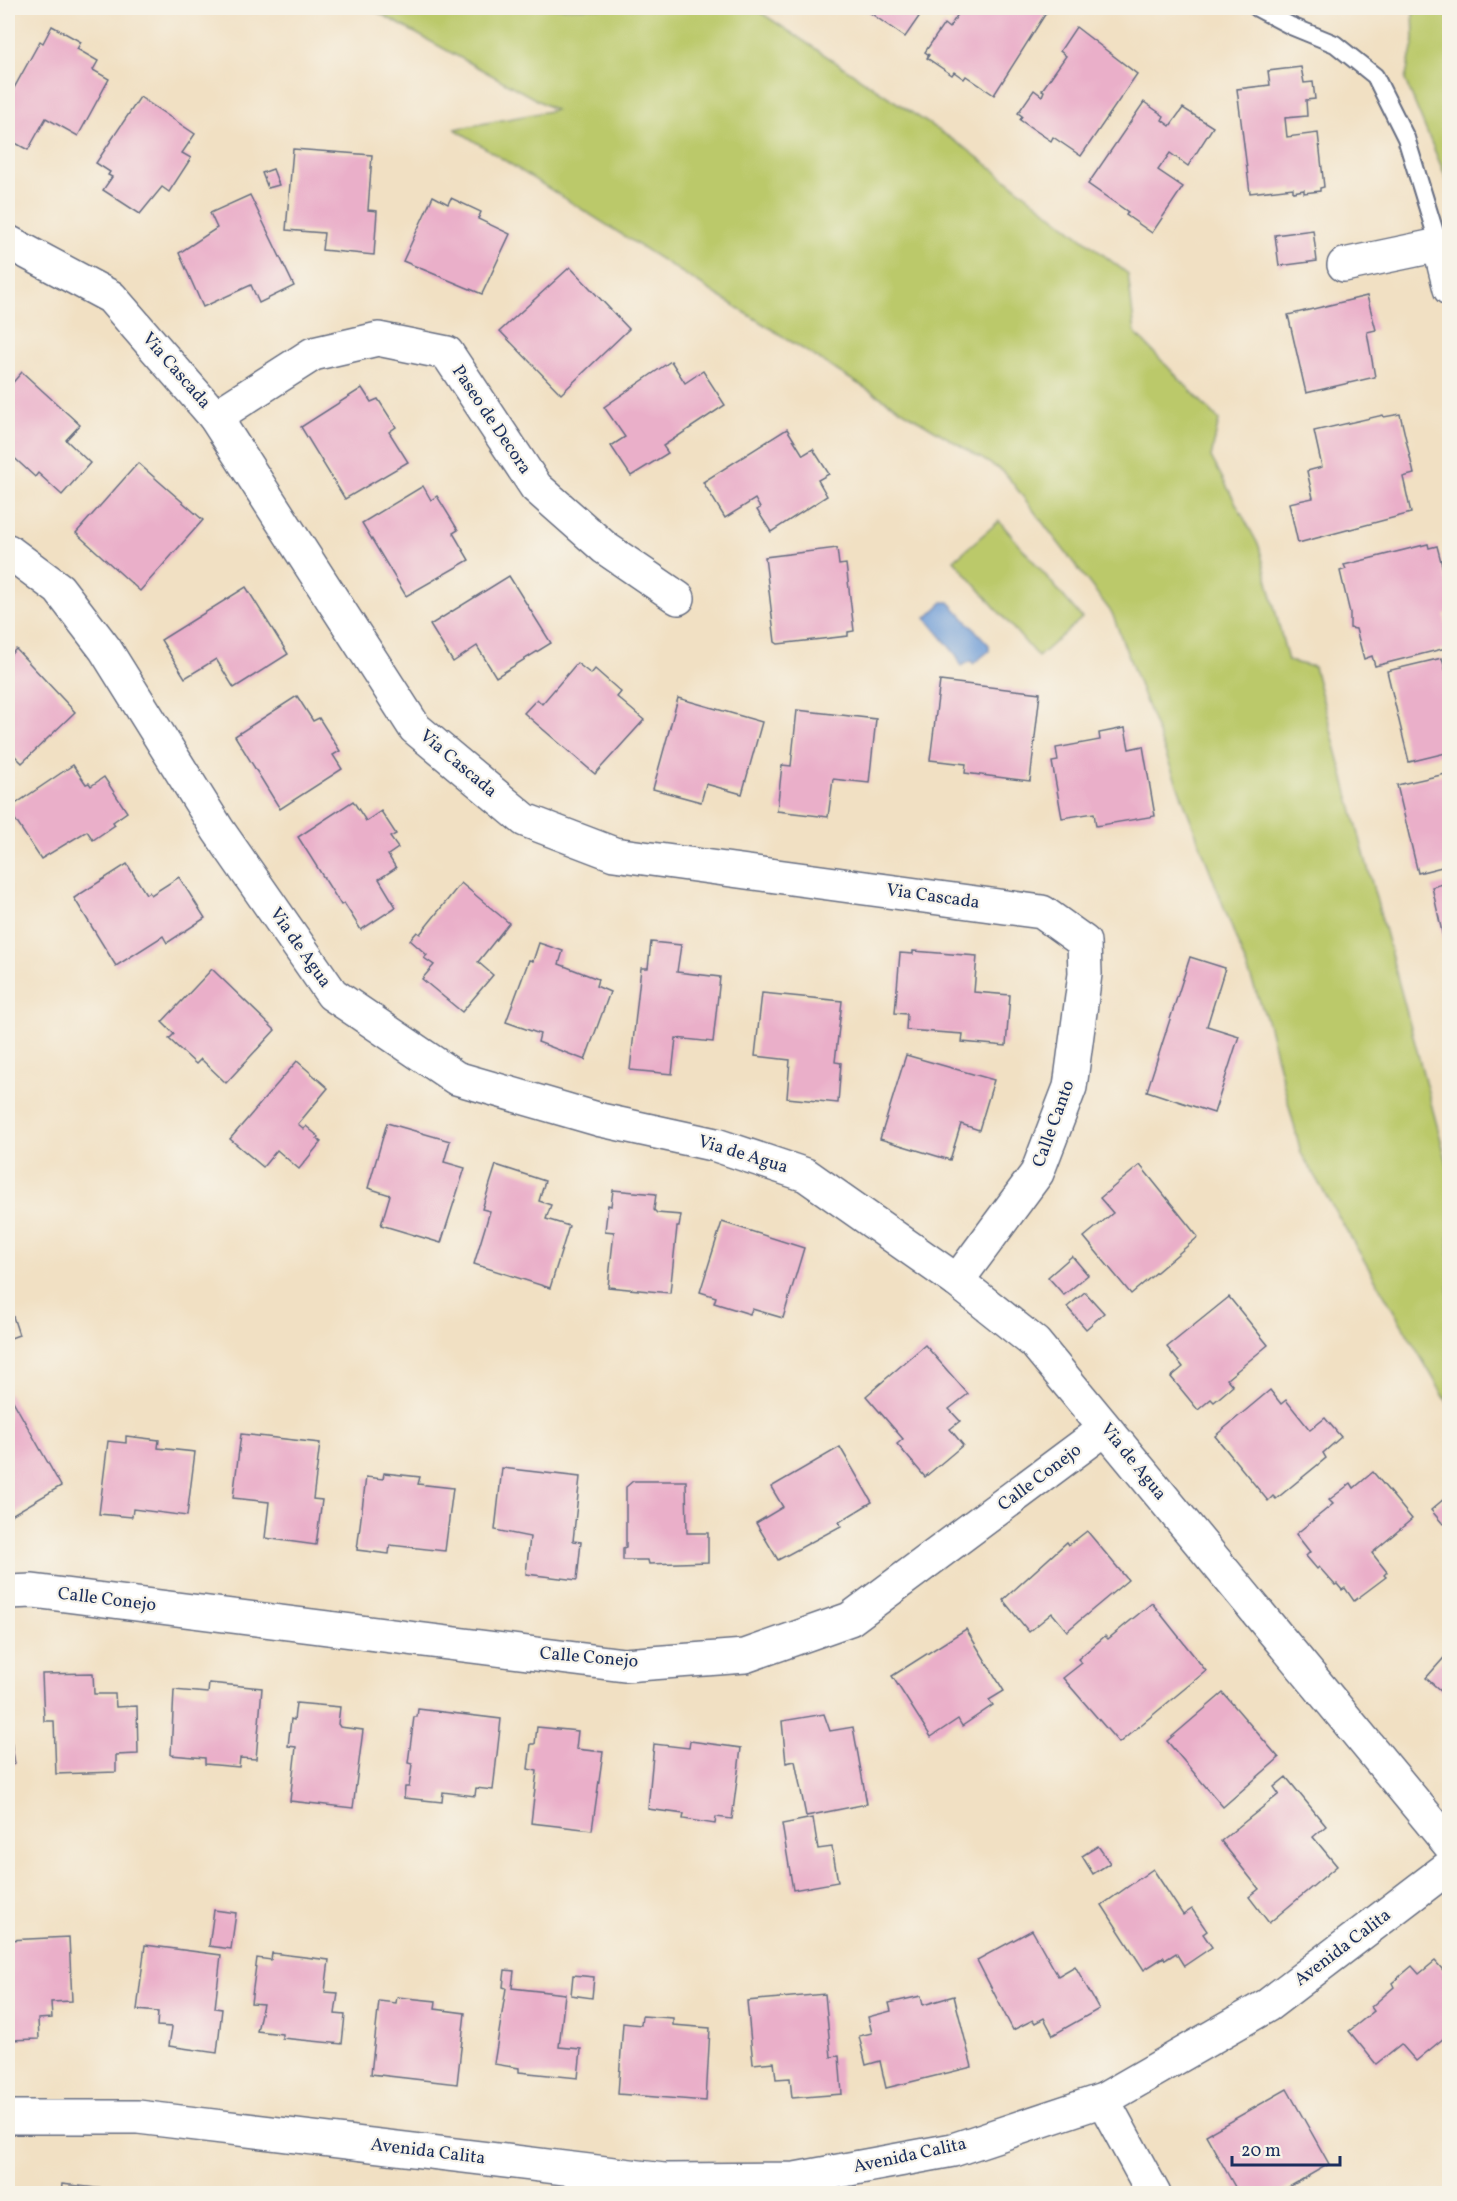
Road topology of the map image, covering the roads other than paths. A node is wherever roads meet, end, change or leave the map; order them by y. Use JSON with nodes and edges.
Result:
{"nodes":[{"id":1,"x":1257,"y":8,"type":"edge"},
{"id":2,"x":8,"y":242,"type":"edge"},
{"id":3,"x":1439,"y":245,"type":"junction"},
{"id":4,"x":1344,"y":265,"type":"dead end"},
{"id":5,"x":1449,"y":289,"type":"edge"},
{"id":6,"x":215,"y":417,"type":"junction"},
{"id":7,"x":8,"y":551,"type":"edge"},
{"id":8,"x":678,"y":598,"type":"dead end"},
{"id":9,"x":1084,"y":942,"type":"joint"},
{"id":10,"x":957,"y":1281,"type":"junction"},
{"id":11,"x":1105,"y":1429,"type":"junction"},
{"id":12,"x":8,"y":1592,"type":"edge"},
{"id":13,"x":1449,"y":1845,"type":"edge"},
{"id":14,"x":1449,"y":1866,"type":"edge"},
{"id":15,"x":1103,"y":2100,"type":"junction"},
{"id":16,"x":8,"y":2117,"type":"edge"},
{"id":17,"x":1154,"y":2193,"type":"edge"}],
"edges":[{"from":1,"to":3,"type":"lane"},
{"from":2,"to":6,"type":"street","name":"Via Cascada"},
{"from":3,"to":4,"type":"street"},
{"from":3,"to":5,"type":"street"},
{"from":6,"to":8,"type":"street","name":"Paseo de Decora"},
{"from":6,"to":9,"type":"street","name":"Via Cascada"},
{"from":7,"to":10,"type":"street","name":"Via de Agua"},
{"from":9,"to":10,"type":"street","name":"Calle Canto"},
{"from":10,"to":11,"type":"street","name":"Via de Agua"},
{"from":11,"to":12,"type":"street","name":"Calle Conejo"},
{"from":11,"to":13,"type":"street","name":"Via de Agua"},
{"from":14,"to":15,"type":"street","name":"Avenida Calita"},
{"from":15,"to":16,"type":"street","name":"Avenida Calita"},
{"from":15,"to":17,"type":"street"}]}
